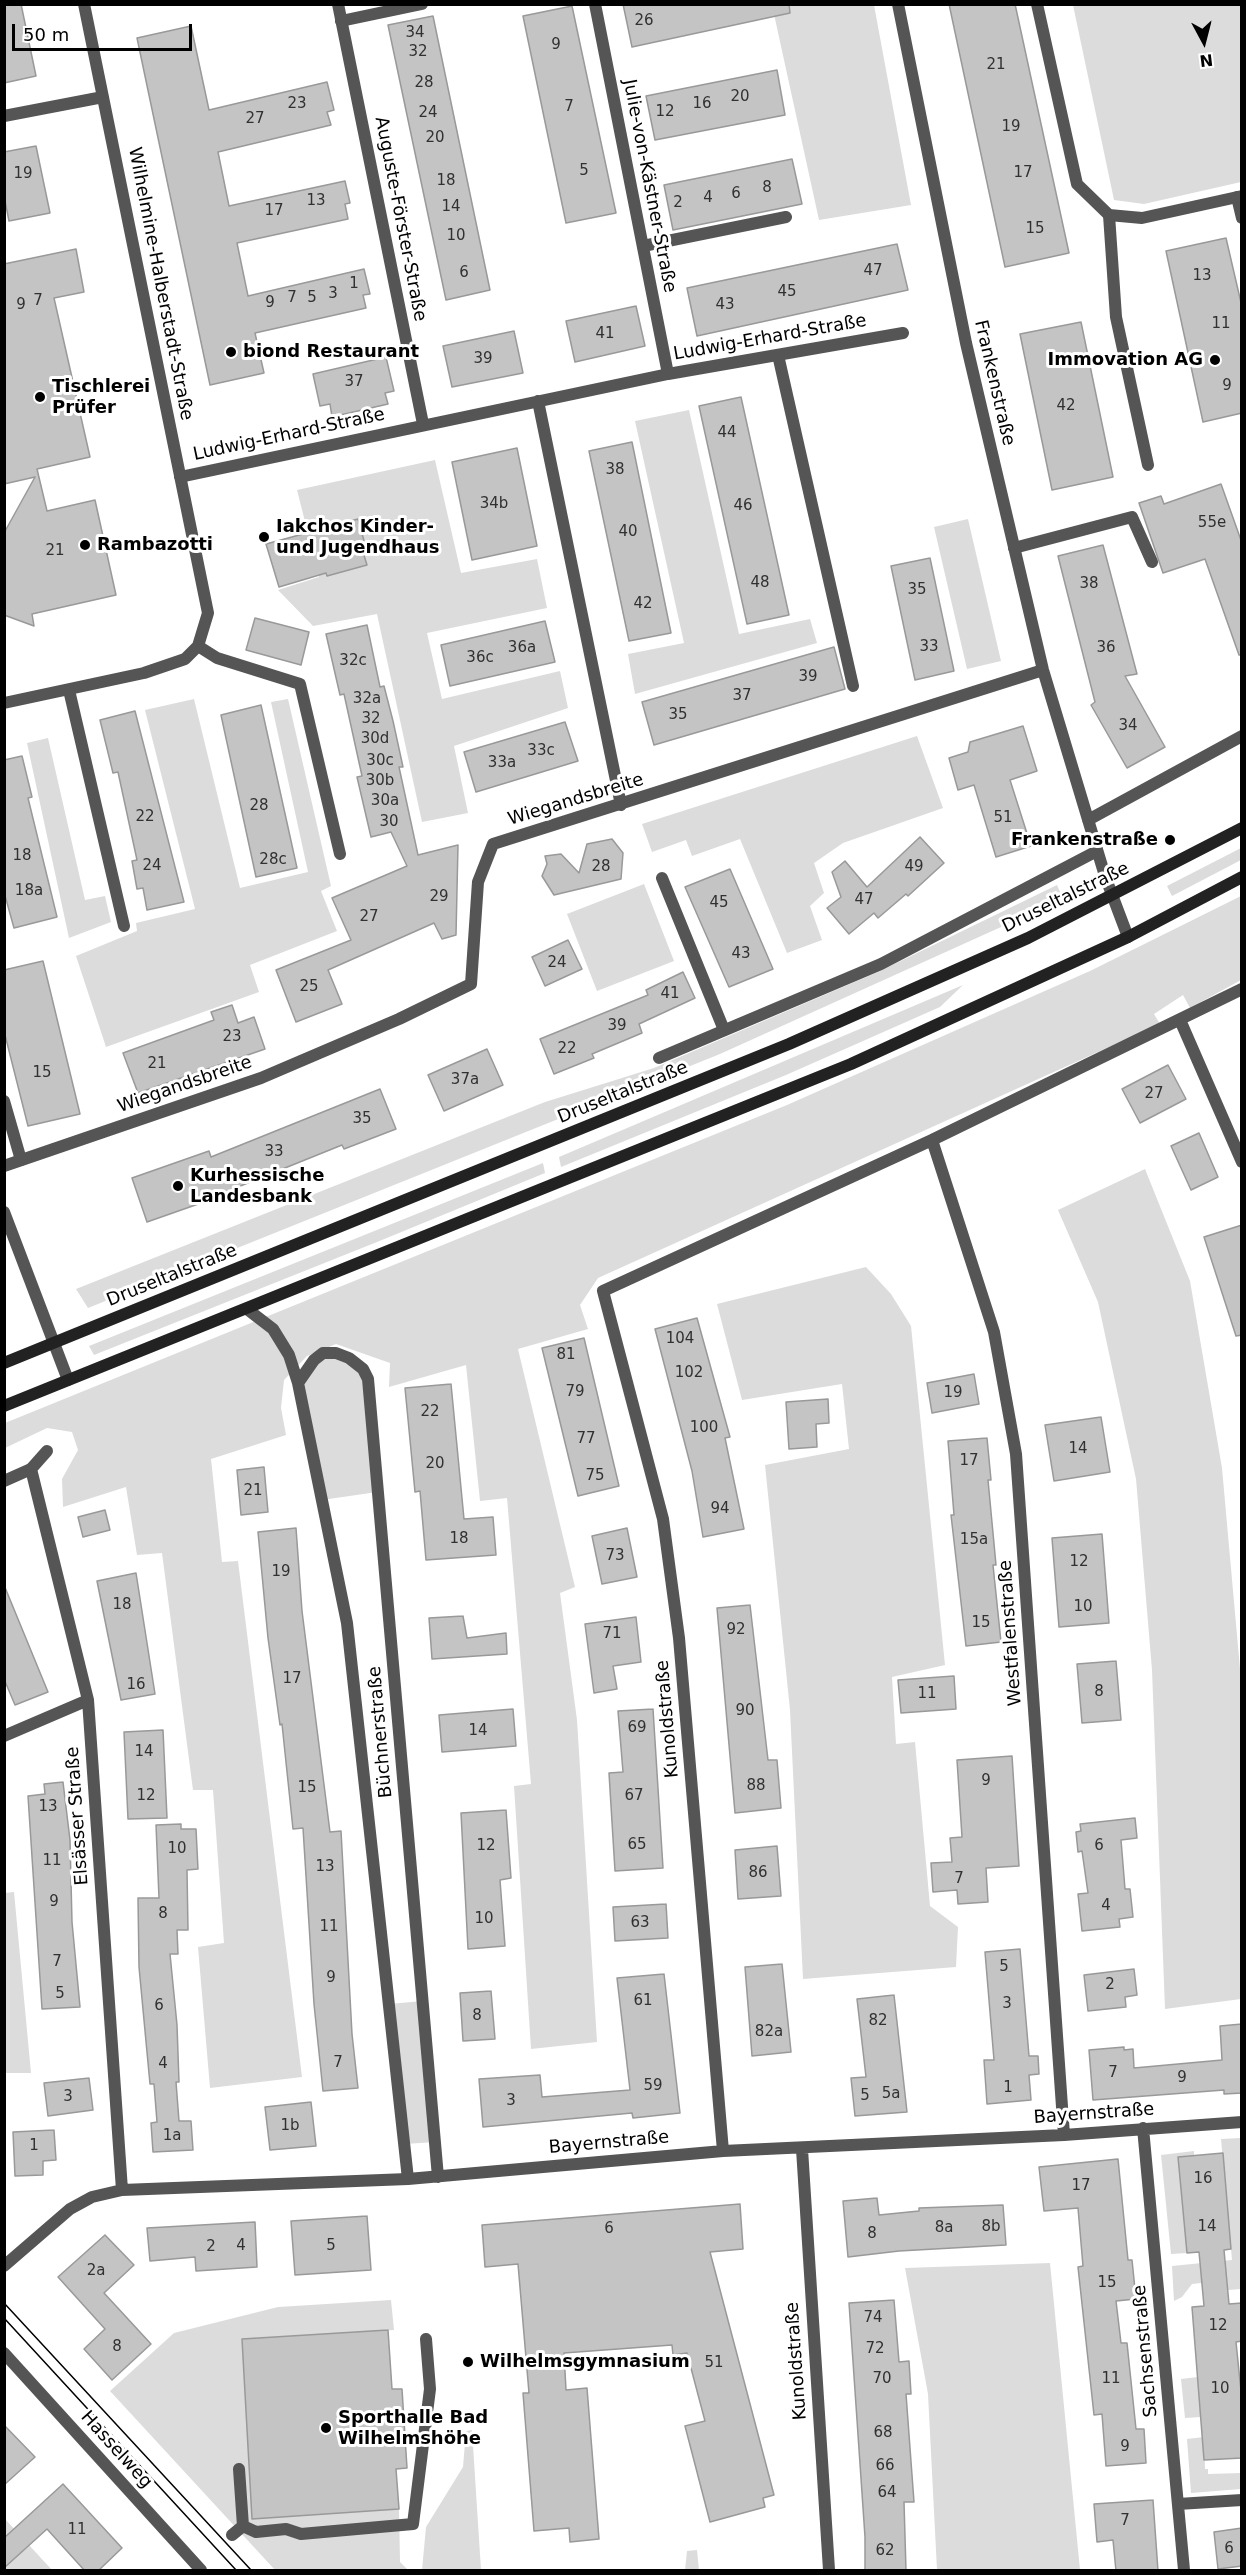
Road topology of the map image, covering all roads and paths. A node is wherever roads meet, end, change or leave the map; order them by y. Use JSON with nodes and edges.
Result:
{"nodes":[{"id":1,"x":84,"y":4,"type":"edge"},
{"id":2,"x":338,"y":4,"type":"edge"},
{"id":3,"x":422,"y":4,"type":"edge"},
{"id":4,"x":595,"y":4,"type":"edge"},
{"id":5,"x":898,"y":4,"type":"edge"},
{"id":6,"x":1036,"y":4,"type":"edge"},
{"id":7,"x":341,"y":21,"type":"junction"},
{"id":8,"x":103,"y":97,"type":"junction"},
{"id":9,"x":4,"y":116,"type":"edge"},
{"id":10,"x":1239,"y":196,"type":"edge"},
{"id":11,"x":1109,"y":215,"type":"junction"},
{"id":12,"x":786,"y":217,"type":"dead end"},
{"id":13,"x":1242,"y":218,"type":"edge"},
{"id":14,"x":643,"y":246,"type":"junction"},
{"id":15,"x":903,"y":333,"type":"dead end"},
{"id":16,"x":778,"y":355,"type":"junction"},
{"id":17,"x":668,"y":374,"type":"junction"},
{"id":18,"x":538,"y":401,"type":"junction"},
{"id":19,"x":423,"y":424,"type":"junction"},
{"id":20,"x":1148,"y":465,"type":"dead end"},
{"id":21,"x":180,"y":477,"type":"junction"},
{"id":22,"x":1014,"y":548,"type":"junction"},
{"id":23,"x":1152,"y":562,"type":"dead end"},
{"id":24,"x":198,"y":646,"type":"junction"},
{"id":25,"x":1043,"y":670,"type":"junction"},
{"id":26,"x":853,"y":686,"type":"dead end"},
{"id":27,"x":69,"y":690,"type":"junction"},
{"id":28,"x":4,"y":703,"type":"edge"},
{"id":29,"x":1242,"y":736,"type":"edge"},
{"id":30,"x":621,"y":805,"type":"junction"},
{"id":31,"x":1088,"y":820,"type":"junction"},
{"id":32,"x":1242,"y":828,"type":"edge"},
{"id":33,"x":1097,"y":851,"type":"junction"},
{"id":34,"x":340,"y":854,"type":"dead end"},
{"id":35,"x":1242,"y":877,"type":"edge"},
{"id":36,"x":662,"y":878,"type":"dead end"},
{"id":37,"x":1112,"y":896,"type":"junction"},
{"id":38,"x":124,"y":926,"type":"dead end"},
{"id":39,"x":1128,"y":937,"type":"junction"},
{"id":40,"x":1242,"y":989,"type":"edge"},
{"id":41,"x":1180,"y":1020,"type":"junction"},
{"id":42,"x":724,"y":1030,"type":"junction"},
{"id":43,"x":659,"y":1058,"type":"dead end"},
{"id":44,"x":4,"y":1101,"type":"edge"},
{"id":45,"x":932,"y":1140,"type":"junction"},
{"id":46,"x":21,"y":1160,"type":"junction"},
{"id":47,"x":1242,"y":1162,"type":"edge"},
{"id":48,"x":4,"y":1166,"type":"edge"},
{"id":49,"x":4,"y":1212,"type":"edge"},
{"id":50,"x":246,"y":1309,"type":"junction"},
{"id":51,"x":54,"y":1343,"type":"junction"},
{"id":52,"x":4,"y":1363,"type":"edge"},
{"id":53,"x":68,"y":1380,"type":"junction"},
{"id":54,"x":298,"y":1383,"type":"junction"},
{"id":55,"x":4,"y":1406,"type":"edge"},
{"id":56,"x":47,"y":1451,"type":"dead end"},
{"id":57,"x":31,"y":1469,"type":"junction"},
{"id":58,"x":4,"y":1481,"type":"edge"},
{"id":59,"x":88,"y":1700,"type":"junction"},
{"id":60,"x":4,"y":1736,"type":"edge"},
{"id":61,"x":1242,"y":2122,"type":"edge"},
{"id":62,"x":1143,"y":2128,"type":"junction"},
{"id":63,"x":1064,"y":2134,"type":"junction"},
{"id":64,"x":802,"y":2149,"type":"junction"},
{"id":65,"x":723,"y":2151,"type":"junction"},
{"id":66,"x":438,"y":2177,"type":"junction"},
{"id":67,"x":408,"y":2179,"type":"junction"},
{"id":68,"x":122,"y":2190,"type":"junction"},
{"id":69,"x":4,"y":2266,"type":"edge"},
{"id":70,"x":426,"y":2339,"type":"dead end"},
{"id":71,"x":4,"y":2353,"type":"edge"},
{"id":72,"x":239,"y":2469,"type":"dead end"},
{"id":73,"x":1242,"y":2500,"type":"edge"},
{"id":74,"x":1178,"y":2504,"type":"junction"},
{"id":75,"x":243,"y":2526,"type":"junction"},
{"id":76,"x":232,"y":2535,"type":"dead end"},
{"id":77,"x":201,"y":2571,"type":"edge"},
{"id":78,"x":829,"y":2571,"type":"edge"},
{"id":79,"x":1184,"y":2571,"type":"edge"}],
"edges":[{"from":1,"to":8,"type":"street","name":"Wilhelmine-Halberstadt-Straße"},
{"from":2,"to":7,"type":"street","name":"Auguste-Förster-Straße"},
{"from":3,"to":7,"type":"street"},
{"from":4,"to":14,"type":"street","name":"Julie-von-Kästner-Straße"},
{"from":5,"to":22,"type":"street","name":"Frankenstraße"},
{"from":6,"to":11,"type":"street"},
{"from":7,"to":19,"type":"street","name":"Auguste-Förster-Straße"},
{"from":8,"to":9,"type":"street"},
{"from":8,"to":21,"type":"street","name":"Wilhelmine-Halberstadt-Straße"},
{"from":10,"to":11,"type":"street"},
{"from":10,"to":13,"type":"street"},
{"from":11,"to":20,"type":"street"},
{"from":12,"to":14,"type":"street"},
{"from":14,"to":17,"type":"street","name":"Julie-von-Kästner-Straße"},
{"from":15,"to":16,"type":"street","name":"Ludwig-Erhard-Straße"},
{"from":16,"to":17,"type":"street","name":"Ludwig-Erhard-Straße"},
{"from":16,"to":26,"type":"street"},
{"from":17,"to":18,"type":"street","name":"Ludwig-Erhard-Straße"},
{"from":18,"to":19,"type":"street","name":"Ludwig-Erhard-Straße"},
{"from":18,"to":30,"type":"street"},
{"from":19,"to":21,"type":"street","name":"Ludwig-Erhard-Straße"},
{"from":21,"to":24,"type":"street","name":"Ludwig-Erhard-Straße"},
{"from":22,"to":23,"type":"street"},
{"from":22,"to":25,"type":"street","name":"Frankenstraße"},
{"from":24,"to":27,"type":"street"},
{"from":24,"to":34,"type":"street"},
{"from":25,"to":30,"type":"street","name":"Wiegandsbreite"},
{"from":25,"to":31,"type":"street","name":"Frankenstraße"},
{"from":27,"to":28,"type":"street"},
{"from":27,"to":38,"type":"street"},
{"from":29,"to":31,"type":"street"},
{"from":30,"to":46,"type":"street","name":"Wiegandsbreite"},
{"from":31,"to":33,"type":"street","name":"Frankenstraße"},
{"from":32,"to":37,"type":"main road","name":"Druseltalstraße"},
{"from":33,"to":37,"type":"street","name":"Frankenstraße"},
{"from":33,"to":42,"type":"street","name":"Druseltalstraße"},
{"from":35,"to":39,"type":"main road"},
{"from":36,"to":42,"type":"street"},
{"from":37,"to":39,"type":"street","name":"Frankenstraße"},
{"from":37,"to":51,"type":"main road","name":"Druseltalstraße"},
{"from":39,"to":50,"type":"main road"},
{"from":40,"to":41,"type":"street"},
{"from":41,"to":45,"type":"street"},
{"from":41,"to":47,"type":"street"},
{"from":42,"to":43,"type":"street","name":"Druseltalstraße"},
{"from":44,"to":46,"type":"street"},
{"from":45,"to":63,"type":"street","name":"Westfalenstraße"},
{"from":45,"to":65,"type":"street","name":"Kunoldstraße"},
{"from":46,"to":48,"type":"street","name":"Wiegandsbreite"},
{"from":49,"to":51,"type":"street"},
{"from":50,"to":53,"type":"main road"},
{"from":50,"to":54,"type":"street","name":"Büchnerstraße"},
{"from":51,"to":52,"type":"main road","name":"Druseltalstraße"},
{"from":51,"to":53,"type":"street"},
{"from":53,"to":55,"type":"main road"},
{"from":54,"to":66,"type":"street","name":"Büchnerstraße"},
{"from":54,"to":67,"type":"street","name":"Büchnerstraße"},
{"from":56,"to":57,"type":"street"},
{"from":57,"to":58,"type":"street"},
{"from":57,"to":59,"type":"street","name":"Elsässer Straße"},
{"from":59,"to":60,"type":"street"},
{"from":59,"to":68,"type":"street","name":"Elsässer Straße"},
{"from":61,"to":62,"type":"street","name":"Bayernstraße"},
{"from":62,"to":63,"type":"street","name":"Bayernstraße"},
{"from":62,"to":74,"type":"street","name":"Sachsenstraße"},
{"from":63,"to":64,"type":"street","name":"Bayernstraße"},
{"from":64,"to":65,"type":"street","name":"Bayernstraße"},
{"from":64,"to":78,"type":"street","name":"Kunoldstraße"},
{"from":65,"to":66,"type":"street","name":"Bayernstraße"},
{"from":66,"to":67,"type":"street","name":"Bayernstraße"},
{"from":67,"to":68,"type":"street","name":"Bayernstraße"},
{"from":68,"to":69,"type":"street","name":"Bayernstraße"},
{"from":70,"to":75,"type":"street"},
{"from":71,"to":77,"type":"street","name":"Hasselweg"},
{"from":72,"to":75,"type":"street"},
{"from":73,"to":74,"type":"street"},
{"from":74,"to":79,"type":"street","name":"Sachsenstraße"},
{"from":75,"to":76,"type":"street"}]}
